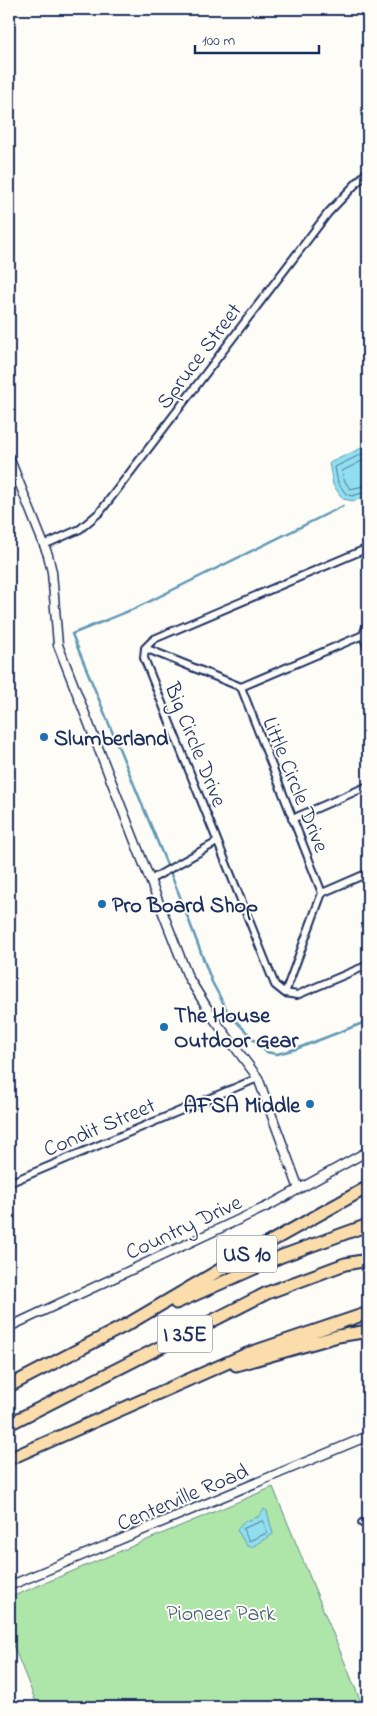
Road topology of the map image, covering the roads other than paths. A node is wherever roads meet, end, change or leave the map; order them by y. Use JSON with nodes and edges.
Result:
{"nodes":[{"id":1,"x":368,"y":171,"type":"edge"},
{"id":2,"x":9,"y":457,"type":"edge"},
{"id":3,"x":44,"y":545,"type":"junction"},
{"id":4,"x":368,"y":548,"type":"edge"},
{"id":5,"x":368,"y":622,"type":"edge"},
{"id":6,"x":363,"y":635,"type":"junction"},
{"id":7,"x":145,"y":648,"type":"junction"},
{"id":8,"x":368,"y":649,"type":"edge"},
{"id":9,"x":240,"y":688,"type":"junction"},
{"id":10,"x":368,"y":786,"type":"edge"},
{"id":11,"x":292,"y":819,"type":"junction"},
{"id":12,"x":217,"y":842,"type":"junction"},
{"id":13,"x":368,"y":873,"type":"edge"},
{"id":14,"x":150,"y":880,"type":"junction"},
{"id":15,"x":322,"y":893,"type":"junction"},
{"id":16,"x":368,"y":965,"type":"edge"},
{"id":17,"x":285,"y":993,"type":"junction"},
{"id":18,"x":258,"y":1078,"type":"junction"},
{"id":19,"x":368,"y":1151,"type":"edge"},
{"id":20,"x":9,"y":1183,"type":"edge"},
{"id":21,"x":368,"y":1187,"type":"edge"},
{"id":22,"x":299,"y":1189,"type":"junction"},
{"id":23,"x":368,"y":1225,"type":"edge"},
{"id":24,"x":368,"y":1260,"type":"edge"},
{"id":25,"x":368,"y":1313,"type":"edge"},
{"id":26,"x":128,"y":1324,"type":"junction"},
{"id":27,"x":9,"y":1327,"type":"edge"},
{"id":28,"x":368,"y":1331,"type":"edge"},
{"id":29,"x":206,"y":1373,"type":"junction"},
{"id":30,"x":9,"y":1386,"type":"edge"},
{"id":31,"x":9,"y":1424,"type":"edge"},
{"id":32,"x":368,"y":1436,"type":"edge"},
{"id":33,"x":58,"y":1437,"type":"junction"},
{"id":34,"x":9,"y":1454,"type":"edge"},
{"id":35,"x":9,"y":1459,"type":"edge"},
{"id":36,"x":9,"y":1586,"type":"edge"}],
"edges":[{"from":1,"to":3,"type":"street","name":"Spruce Street"},
{"from":2,"to":3,"type":"street"},
{"from":3,"to":14,"type":"street"},
{"from":4,"to":7,"type":"street"},
{"from":5,"to":6,"type":"street"},
{"from":6,"to":8,"type":"street"},
{"from":6,"to":9,"type":"street"},
{"from":7,"to":9,"type":"street"},
{"from":7,"to":12,"type":"street","name":"Big Circle Drive"},
{"from":9,"to":11,"type":"street","name":"Little Circle Drive"},
{"from":10,"to":11,"type":"street"},
{"from":11,"to":15,"type":"street","name":"Little Circle Drive"},
{"from":12,"to":14,"type":"street"},
{"from":12,"to":17,"type":"street","name":"Big Circle Drive"},
{"from":13,"to":15,"type":"street"},
{"from":14,"to":18,"type":"street"},
{"from":15,"to":17,"type":"street"},
{"from":16,"to":17,"type":"street"},
{"from":18,"to":20,"type":"street","name":"Condit Street"},
{"from":18,"to":22,"type":"street"},
{"from":19,"to":22,"type":"street","name":"Country Drive"},
{"from":21,"to":26,"type":"highway","number":"US 10"},
{"from":22,"to":27,"type":"street","name":"Country Drive"},
{"from":23,"to":26,"type":"highway","number":"I 35E"},
{"from":24,"to":31,"type":"highway","number":"I 35E"},
{"from":25,"to":29,"type":"highway"},
{"from":26,"to":30,"type":"highway","number":"I 35E"},
{"from":28,"to":29,"type":"highway"},
{"from":29,"to":33,"type":"highway"},
{"from":32,"to":36,"type":"street","name":"Centerville Road"},
{"from":33,"to":34,"type":"highway"},
{"from":33,"to":35,"type":"highway"}]}
